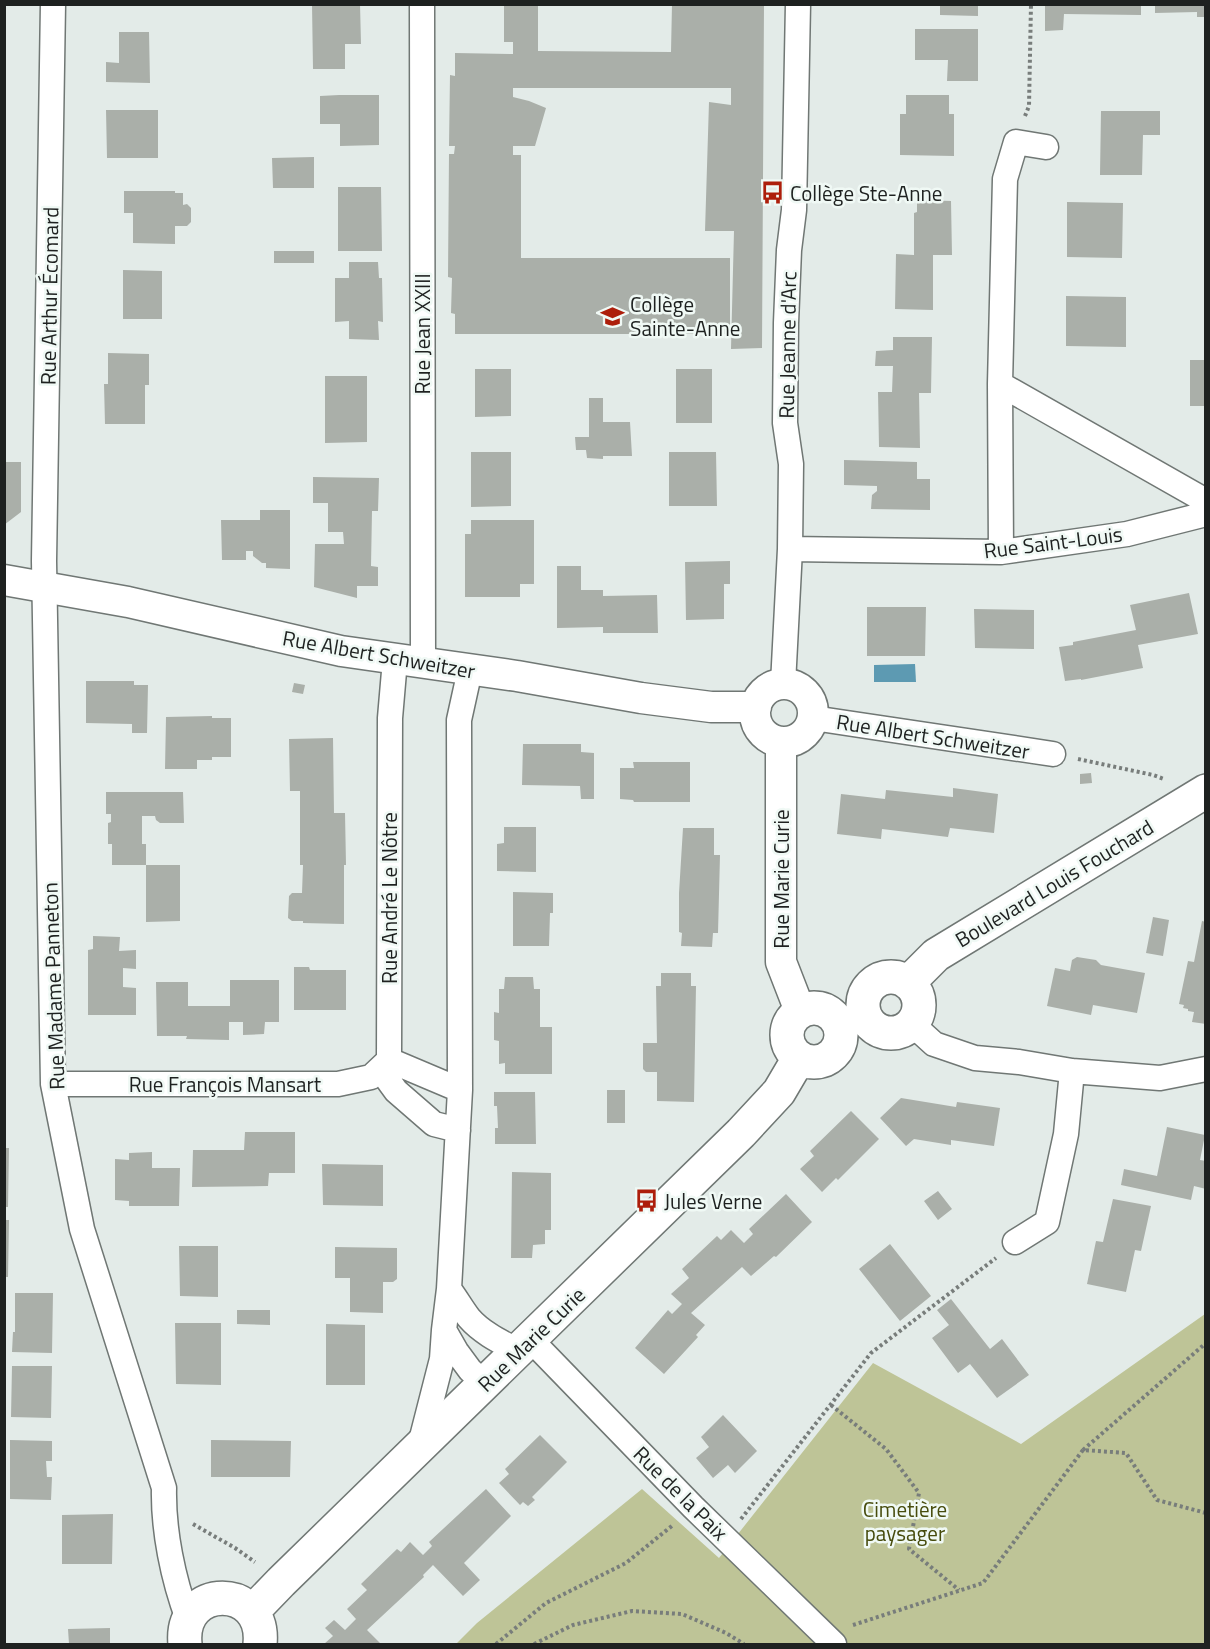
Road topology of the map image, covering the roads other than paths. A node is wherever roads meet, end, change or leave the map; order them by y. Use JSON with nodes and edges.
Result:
{"nodes":[{"id":1,"x":53,"y":4,"type":"edge"},
{"id":2,"x":422,"y":4,"type":"edge"},
{"id":3,"x":798,"y":4,"type":"edge"},
{"id":4,"x":1046,"y":147,"type":"dead end"},
{"id":5,"x":1000,"y":384,"type":"junction"},
{"id":6,"x":1206,"y":501,"type":"edge"},
{"id":7,"x":1206,"y":514,"type":"edge"},
{"id":8,"x":790,"y":549,"type":"junction"},
{"id":9,"x":1001,"y":552,"type":"junction"},
{"id":10,"x":4,"y":580,"type":"edge"},
{"id":11,"x":45,"y":588,"type":"junction"},
{"id":12,"x":409,"y":662,"type":"junction"},
{"id":13,"x":470,"y":670,"type":"junction"},
{"id":14,"x":783,"y":684,"type":"junction"},
{"id":15,"x":756,"y":707,"type":"junction"},
{"id":16,"x":813,"y":718,"type":"junction"},
{"id":17,"x":781,"y":742,"type":"junction"},
{"id":18,"x":1053,"y":754,"type":"road end"},
{"id":19,"x":1202,"y":793,"type":"edge"},
{"id":20,"x":908,"y":983,"type":"junction"},
{"id":21,"x":865,"y":993,"type":"junction"},
{"id":22,"x":811,"y":1010,"type":"junction"},
{"id":23,"x":912,"y":1024,"type":"junction"},
{"id":24,"x":878,"y":1031,"type":"junction"},
{"id":25,"x":838,"y":1048,"type":"junction"},
{"id":26,"x":799,"y":1058,"type":"junction"},
{"id":27,"x":384,"y":1064,"type":"junction"},
{"id":28,"x":1206,"y":1069,"type":"edge"},
{"id":29,"x":1072,"y":1071,"type":"junction"},
{"id":30,"x":53,"y":1084,"type":"junction"},
{"id":31,"x":460,"y":1090,"type":"junction"},
{"id":32,"x":458,"y":1130,"type":"junction"},
{"id":33,"x":1015,"y":1242,"type":"road end"},
{"id":34,"x":449,"y":1289,"type":"junction"},
{"id":35,"x":444,"y":1330,"type":"junction"},
{"id":36,"x":524,"y":1345,"type":"junction"},
{"id":37,"x":485,"y":1384,"type":"junction"},
{"id":38,"x":419,"y":1449,"type":"junction"},
{"id":39,"x":252,"y":1612,"type":"junction"},
{"id":40,"x":186,"y":1631,"type":"edge"},
{"id":41,"x":829,"y":1640,"type":"edge"},
{"id":42,"x":260,"y":1644,"type":"edge"}],
"edges":[{"from":1,"to":11,"type":"street","name":"Rue Arthur Écomard"},
{"from":2,"to":12,"type":"street","name":"Rue Jean XXIII"},
{"from":3,"to":8,"type":"street","name":"Rue Jeanne d'Arc"},
{"from":4,"to":5,"type":"street"},
{"from":5,"to":6,"type":"street"},
{"from":5,"to":9,"type":"street"},
{"from":7,"to":9,"type":"street","name":"Rue Saint-Louis"},
{"from":8,"to":9,"type":"street","name":"Rue Saint-Louis"},
{"from":8,"to":14,"type":"street","name":"Rue Jeanne d'Arc"},
{"from":10,"to":11,"type":"street","name":"Rue Albert Schweitzer"},
{"from":11,"to":12,"type":"street","name":"Rue Albert Schweitzer"},
{"from":11,"to":30,"type":"street","name":"Rue Madame Panneton"},
{"from":12,"to":13,"type":"street","name":"Rue Albert Schweitzer"},
{"from":12,"to":27,"type":"street","name":"Rue André Le Nôtre"},
{"from":13,"to":15,"type":"street","name":"Rue Albert Schweitzer"},
{"from":13,"to":31,"type":"street"},
{"from":14,"to":15,"type":"street"},
{"from":14,"to":16,"type":"street"},
{"from":15,"to":17,"type":"street"},
{"from":16,"to":17,"type":"street"},
{"from":16,"to":18,"type":"street","name":"Rue Albert Schweitzer"},
{"from":17,"to":22,"type":"street","name":"Rue Marie Curie"},
{"from":19,"to":20,"type":"main road","name":"Boulevard Louis Fouchard"},
{"from":20,"to":21,"type":"main road"},
{"from":20,"to":23,"type":"main road"},
{"from":21,"to":22,"type":"main road"},
{"from":21,"to":24,"type":"main road"},
{"from":22,"to":25,"type":"main road","name":"Rue Marie Curie"},
{"from":22,"to":26,"type":"main road"},
{"from":23,"to":24,"type":"main road"},
{"from":23,"to":29,"type":"street"},
{"from":24,"to":25,"type":"main road"},
{"from":25,"to":26,"type":"main road"},
{"from":26,"to":36,"type":"main road","name":"Rue Marie Curie"},
{"from":27,"to":30,"type":"street","name":"Rue François Mansart"},
{"from":27,"to":31,"type":"street"},
{"from":27,"to":32,"type":"street"},
{"from":28,"to":29,"type":"street"},
{"from":29,"to":33,"type":"street"},
{"from":30,"to":40,"type":"street","name":"Rue Madame Panneton"},
{"from":31,"to":32,"type":"street"},
{"from":32,"to":34,"type":"street"},
{"from":34,"to":35,"type":"street"},
{"from":34,"to":36,"type":"street"},
{"from":35,"to":37,"type":"street"},
{"from":35,"to":38,"type":"street"},
{"from":36,"to":37,"type":"main road","name":"Rue Marie Curie"},
{"from":36,"to":41,"type":"street","name":"Rue de la Paix"},
{"from":37,"to":38,"type":"main road","name":"Rue Marie Curie"},
{"from":38,"to":39,"type":"main road","name":"Rue Marie Curie"},
{"from":39,"to":40,"type":"main road"},
{"from":39,"to":42,"type":"main road"}]}
